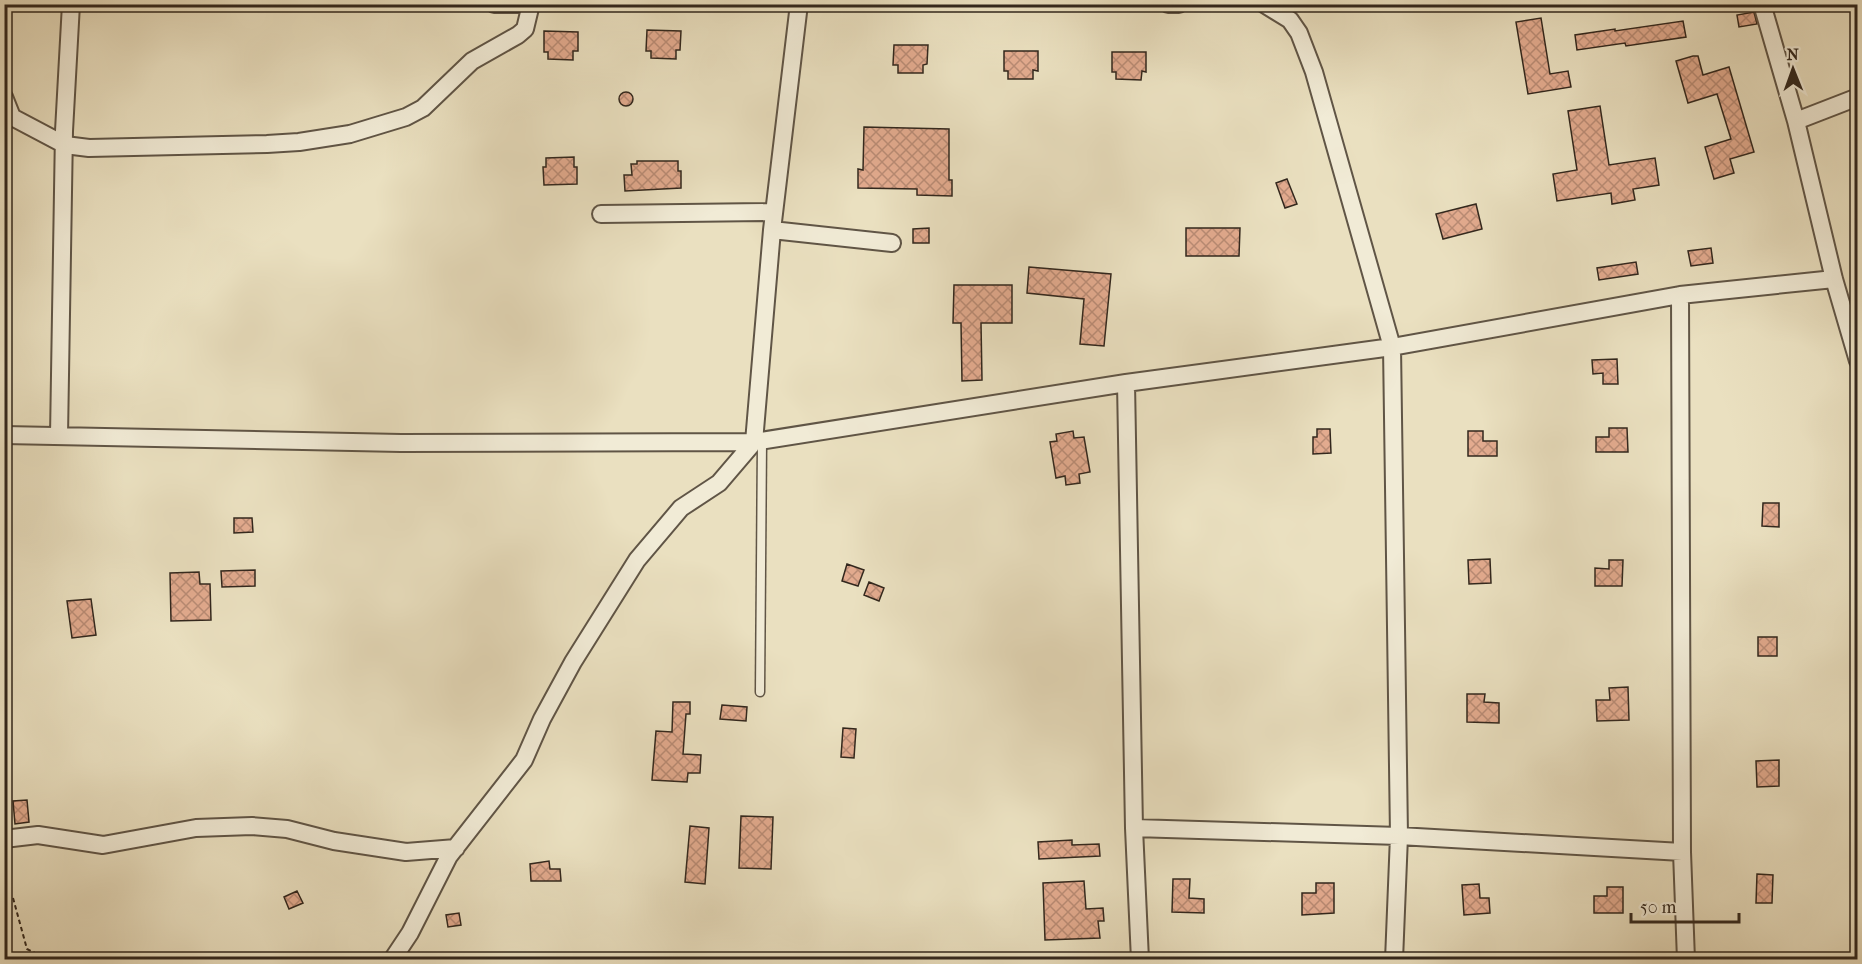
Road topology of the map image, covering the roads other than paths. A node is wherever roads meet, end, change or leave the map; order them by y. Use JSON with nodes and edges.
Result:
{"nodes":[{"id":1,"x":71,"y":4,"type":"edge"},
{"id":2,"x":494,"y":4,"type":"edge"},
{"id":3,"x":522,"y":4,"type":"edge"},
{"id":4,"x":531,"y":4,"type":"edge"},
{"id":5,"x":799,"y":4,"type":"edge"},
{"id":6,"x":1168,"y":4,"type":"edge"},
{"id":7,"x":1179,"y":4,"type":"edge"},
{"id":8,"x":1264,"y":4,"type":"edge"},
{"id":9,"x":1762,"y":4,"type":"edge"},
{"id":10,"x":4,"y":97,"type":"edge"},
{"id":11,"x":1857,"y":97,"type":"edge"},
{"id":12,"x":1796,"y":121,"type":"junction"},
{"id":13,"x":65,"y":145,"type":"junction"},
{"id":14,"x":774,"y":212,"type":"junction"},
{"id":15,"x":602,"y":214,"type":"dead end"},
{"id":16,"x":772,"y":230,"type":"junction"},
{"id":17,"x":892,"y":243,"type":"dead end"},
{"id":18,"x":1834,"y":279,"type":"junction"},
{"id":19,"x":1680,"y":295,"type":"junction"},
{"id":20,"x":1392,"y":347,"type":"junction"},
{"id":21,"x":1857,"y":361,"type":"edge"},
{"id":22,"x":1126,"y":383,"type":"junction"},
{"id":23,"x":4,"y":435,"type":"edge"},
{"id":24,"x":59,"y":436,"type":"junction"},
{"id":25,"x":758,"y":441,"type":"junction"},
{"id":26,"x":760,"y":692,"type":"dead end"},
{"id":27,"x":1134,"y":828,"type":"junction"},
{"id":28,"x":1399,"y":836,"type":"junction"},
{"id":29,"x":4,"y":839,"type":"edge"},
{"id":30,"x":456,"y":848,"type":"junction"},
{"id":31,"x":1682,"y":852,"type":"junction"},
{"id":32,"x":392,"y":960,"type":"edge"},
{"id":33,"x":1140,"y":960,"type":"edge"},
{"id":34,"x":1394,"y":960,"type":"edge"},
{"id":35,"x":1686,"y":960,"type":"edge"}],
"edges":[{"from":1,"to":13,"type":"street"},
{"from":2,"to":3,"type":"street"},
{"from":4,"to":13,"type":"street"},
{"from":5,"to":14,"type":"street"},
{"from":6,"to":7,"type":"street"},
{"from":8,"to":20,"type":"street"},
{"from":9,"to":12,"type":"street"},
{"from":10,"to":13,"type":"street"},
{"from":11,"to":12,"type":"street"},
{"from":12,"to":18,"type":"street"},
{"from":13,"to":24,"type":"street"},
{"from":14,"to":15,"type":"street"},
{"from":14,"to":16,"type":"street"},
{"from":16,"to":17,"type":"street"},
{"from":16,"to":25,"type":"street"},
{"from":18,"to":19,"type":"street"},
{"from":18,"to":21,"type":"street"},
{"from":19,"to":20,"type":"street"},
{"from":19,"to":31,"type":"street"},
{"from":20,"to":22,"type":"street"},
{"from":20,"to":28,"type":"street"},
{"from":22,"to":25,"type":"street"},
{"from":22,"to":27,"type":"street"},
{"from":23,"to":24,"type":"street"},
{"from":24,"to":25,"type":"street"},
{"from":25,"to":26,"type":"lane"},
{"from":25,"to":30,"type":"street"},
{"from":27,"to":28,"type":"street"},
{"from":27,"to":33,"type":"street"},
{"from":28,"to":31,"type":"street"},
{"from":28,"to":34,"type":"street"},
{"from":29,"to":30,"type":"street"},
{"from":30,"to":32,"type":"street"},
{"from":31,"to":35,"type":"street"}]}
